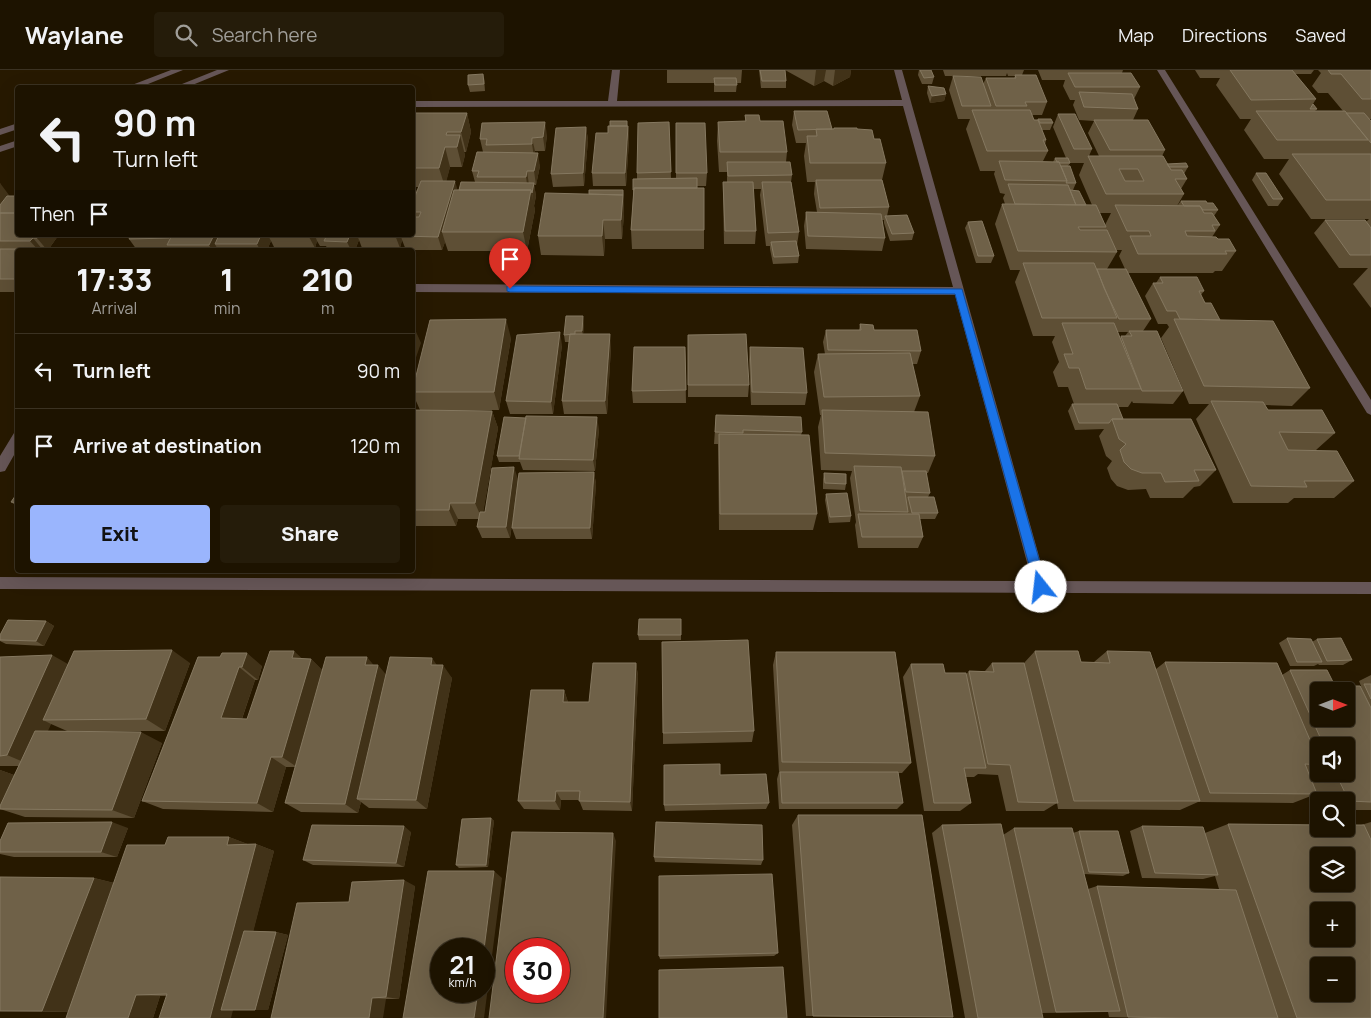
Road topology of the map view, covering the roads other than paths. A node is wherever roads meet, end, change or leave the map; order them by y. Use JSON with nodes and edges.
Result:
{"nodes":[{"id":1,"x":179,"y":70,"type":"edge"},
{"id":2,"x":225,"y":70,"type":"edge"},
{"id":3,"x":616,"y":70,"type":"edge"},
{"id":4,"x":898,"y":70,"type":"edge"},
{"id":5,"x":1161,"y":70,"type":"edge"},
{"id":6,"x":136,"y":85,"type":"edge"},
{"id":7,"x":184,"y":85,"type":"edge"},
{"id":8,"x":415,"y":104,"type":"edge"},
{"id":9,"x":612,"y":104,"type":"junction"},
{"id":10,"x":907,"y":104,"type":"junction"},
{"id":11,"x":15,"y":127,"type":"edge"},
{"id":12,"x":0,"y":132,"type":"edge"},
{"id":13,"x":15,"y":144,"type":"edge"},
{"id":14,"x":0,"y":149,"type":"edge"},
{"id":15,"x":415,"y":288,"type":"edge"},
{"id":16,"x":959,"y":291,"type":"junction"},
{"id":17,"x":1371,"y":410,"type":"edge"},
{"id":18,"x":15,"y":441,"type":"edge"},
{"id":19,"x":0,"y":467,"type":"edge"},
{"id":20,"x":0,"y":583,"type":"edge"},
{"id":21,"x":1041,"y":587,"type":"junction"},
{"id":22,"x":1371,"y":588,"type":"edge"}],
"edges":[{"from":1,"to":6,"type":"street"},
{"from":2,"to":7,"type":"street"},
{"from":3,"to":9,"type":"street"},
{"from":4,"to":10,"type":"street"},
{"from":5,"to":17,"type":"street"},
{"from":8,"to":9,"type":"street"},
{"from":9,"to":10,"type":"street"},
{"from":10,"to":16,"type":"street"},
{"from":11,"to":12,"type":"street"},
{"from":13,"to":14,"type":"street"},
{"from":15,"to":16,"type":"street"},
{"from":16,"to":21,"type":"street"},
{"from":18,"to":19,"type":"street"},
{"from":20,"to":21,"type":"street"},
{"from":21,"to":22,"type":"street"}]}
